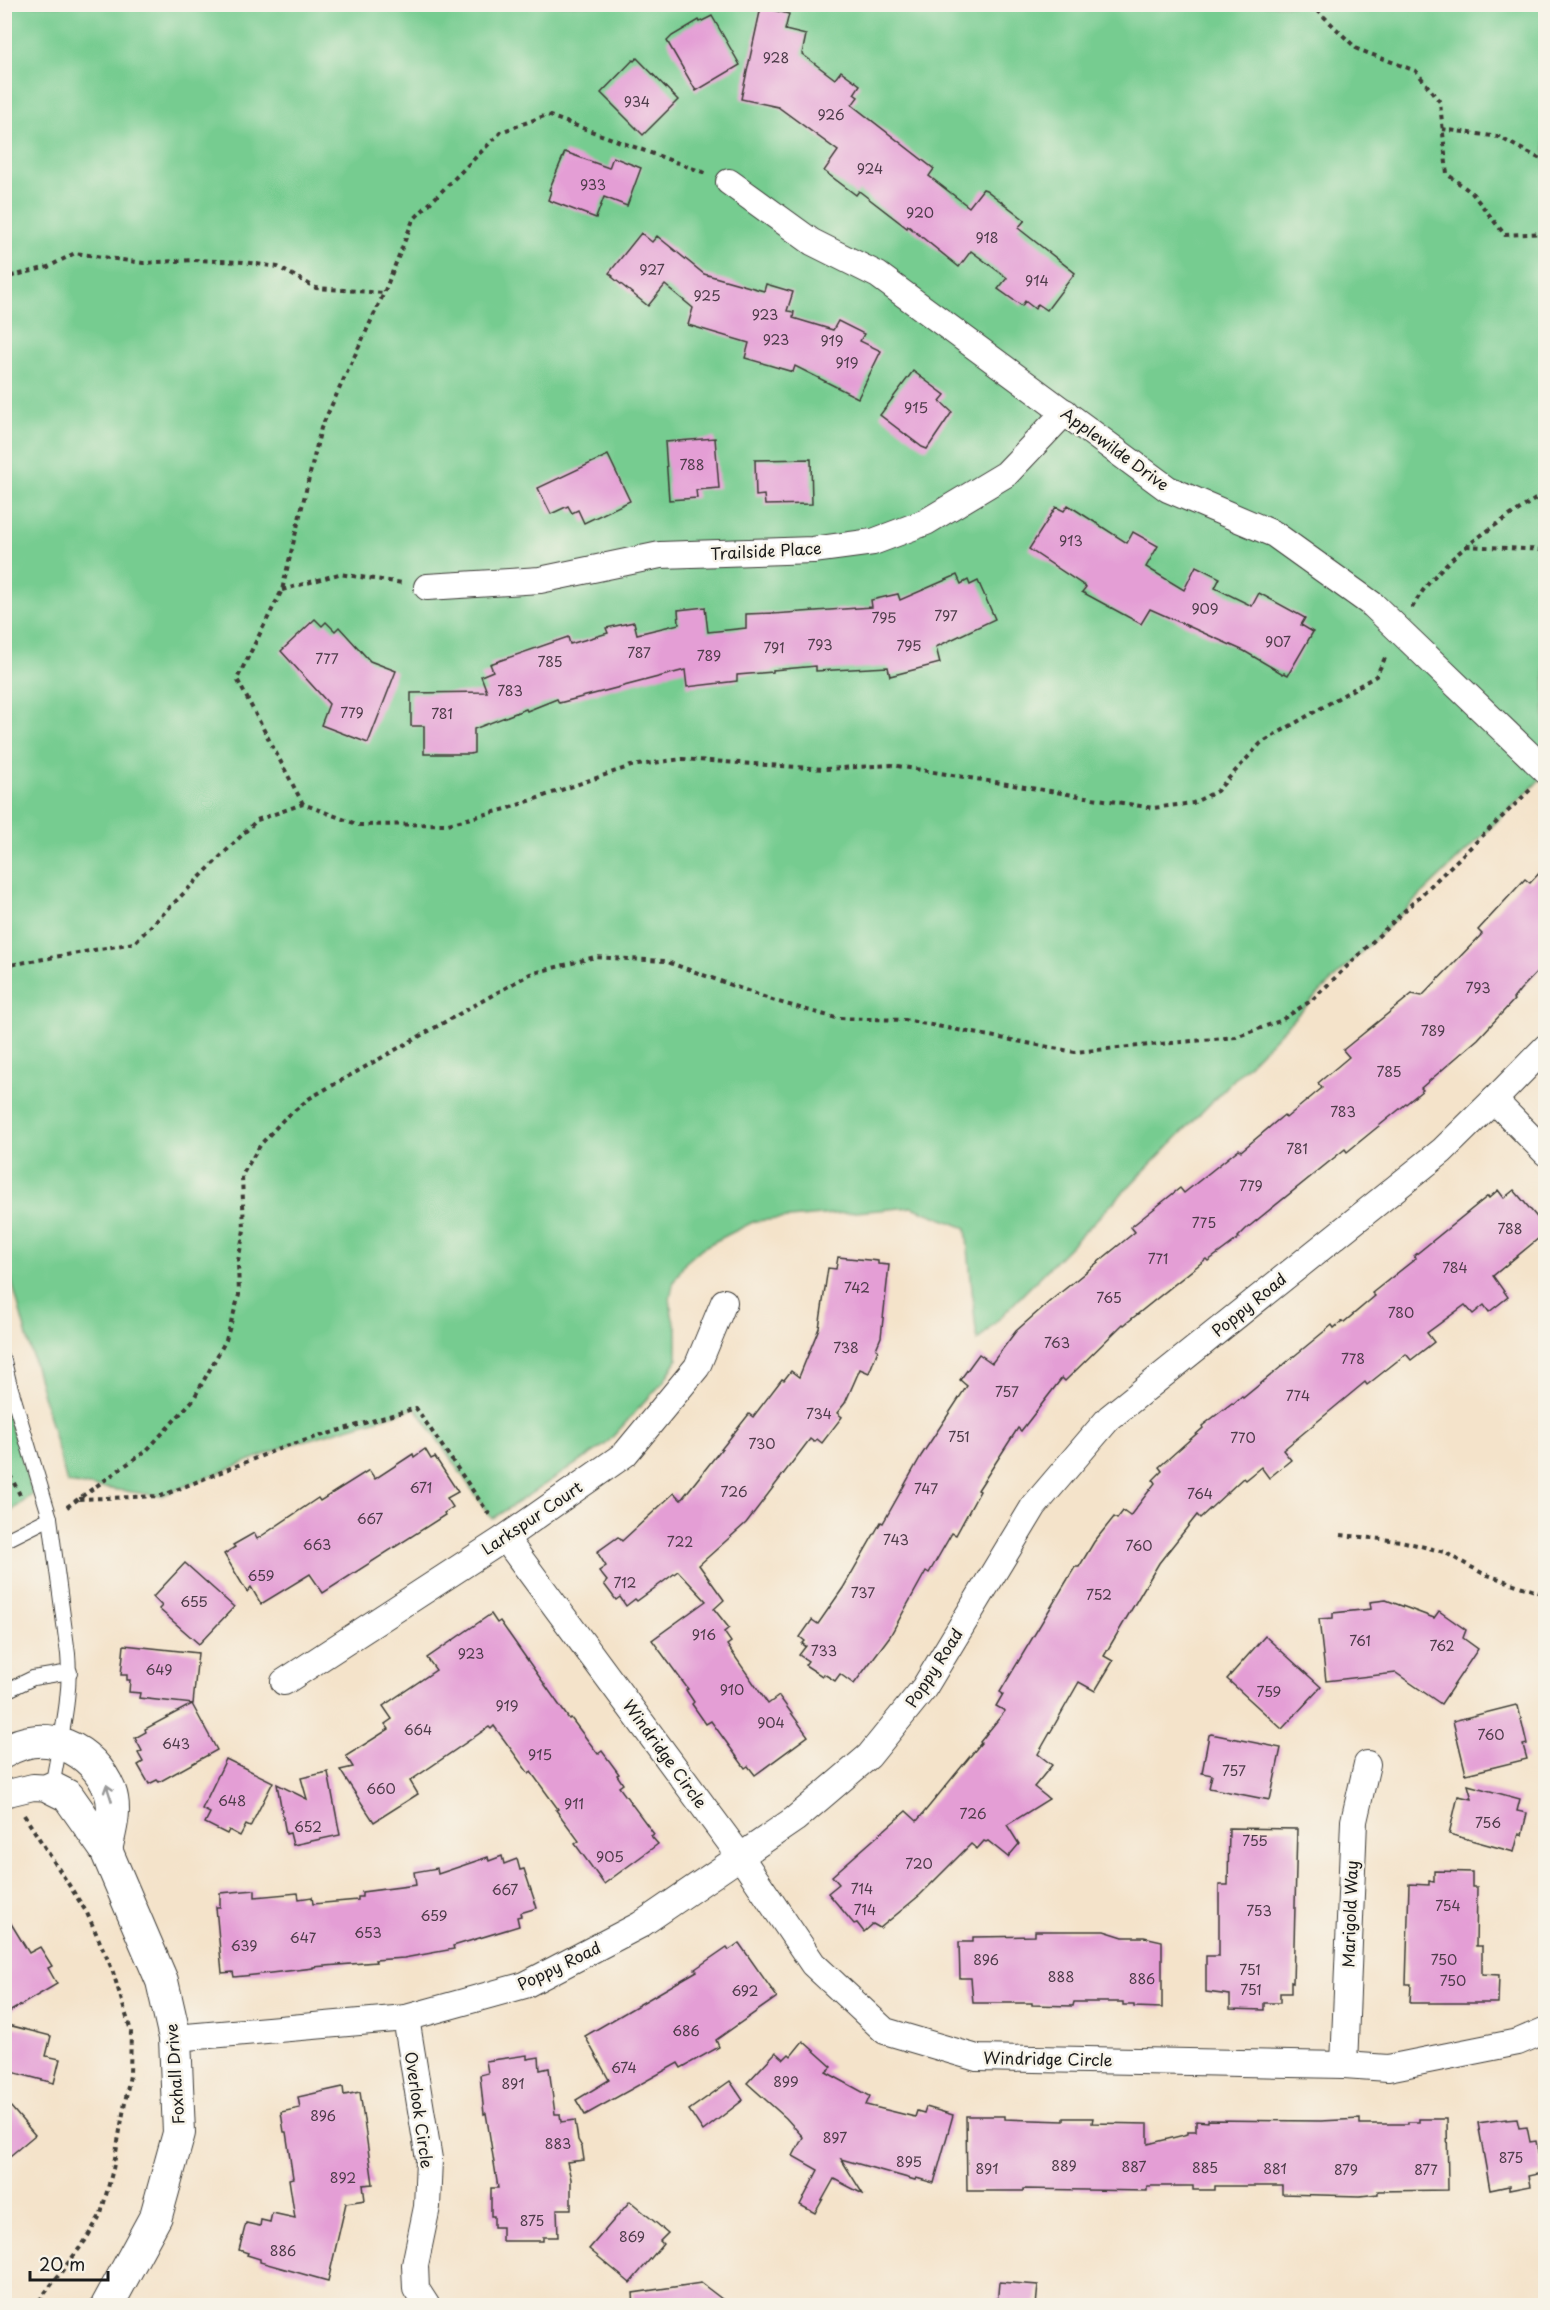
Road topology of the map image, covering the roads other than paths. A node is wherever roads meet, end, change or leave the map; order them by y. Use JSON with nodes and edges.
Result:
{"nodes":[{"id":1,"x":729,"y":182,"type":"road end"},
{"id":2,"x":1065,"y":412,"type":"junction"},
{"id":3,"x":427,"y":587,"type":"road end"},
{"id":4,"x":1541,"y":777,"type":"edge"},
{"id":5,"x":1545,"y":1047,"type":"edge"},
{"id":6,"x":1494,"y":1100,"type":"junction"},
{"id":7,"x":1545,"y":1152,"type":"edge"},
{"id":8,"x":724,"y":1302,"type":"dead end"},
{"id":9,"x":4,"y":1361,"type":"edge"},
{"id":10,"x":50,"y":1518,"type":"junction"},
{"id":11,"x":499,"y":1528,"type":"junction"},
{"id":12,"x":4,"y":1541,"type":"edge"},
{"id":13,"x":70,"y":1672,"type":"junction"},
{"id":14,"x":284,"y":1682,"type":"dead end"},
{"id":15,"x":4,"y":1692,"type":"edge"},
{"id":16,"x":60,"y":1742,"type":"junction"},
{"id":17,"x":4,"y":1752,"type":"edge"},
{"id":18,"x":1367,"y":1764,"type":"dead end"},
{"id":19,"x":52,"y":1788,"type":"junction"},
{"id":20,"x":7,"y":1793,"type":"edge"},
{"id":21,"x":106,"y":1850,"type":"junction"},
{"id":22,"x":740,"y":1856,"type":"junction"},
{"id":23,"x":406,"y":2018,"type":"junction"},
{"id":24,"x":1545,"y":2030,"type":"edge"},
{"id":25,"x":176,"y":2038,"type":"junction"},
{"id":26,"x":1344,"y":2064,"type":"junction"},
{"id":27,"x":106,"y":2306,"type":"edge"},
{"id":28,"x":427,"y":2306,"type":"edge"}],
"edges":[{"from":1,"to":2,"type":"street","name":"Applewilde Drive"},
{"from":2,"to":3,"type":"street","name":"Trailside Place"},
{"from":2,"to":4,"type":"street","name":"Applewilde Drive"},
{"from":5,"to":6,"type":"street","name":"Poppy Road"},
{"from":6,"to":7,"type":"street"},
{"from":6,"to":22,"type":"street","name":"Poppy Road"},
{"from":8,"to":11,"type":"street","name":"Larkspur Court"},
{"from":9,"to":10,"type":"lane"},
{"from":10,"to":12,"type":"lane"},
{"from":10,"to":13,"type":"lane"},
{"from":11,"to":14,"type":"street","name":"Larkspur Court"},
{"from":11,"to":22,"type":"street","name":"Windridge Circle"},
{"from":13,"to":15,"type":"lane"},
{"from":13,"to":16,"type":"lane"},
{"from":16,"to":17,"type":"street"},
{"from":16,"to":19,"type":"lane"},
{"from":21,"to":16,"type":"street","one_way":true},
{"from":18,"to":26,"type":"street","name":"Marigold Way"},
{"from":19,"to":20,"type":"street"},
{"from":19,"to":21,"type":"street","name":"Foxhall Drive"},
{"from":21,"to":25,"type":"street","name":"Foxhall Drive"},
{"from":22,"to":23,"type":"street","name":"Poppy Road"},
{"from":22,"to":26,"type":"street","name":"Windridge Circle"},
{"from":23,"to":25,"type":"street","name":"Poppy Road"},
{"from":23,"to":28,"type":"street","name":"Overlook Circle"},
{"from":24,"to":26,"type":"street","name":"Windridge Circle"},
{"from":25,"to":27,"type":"street","name":"Foxhall Drive"}]}
